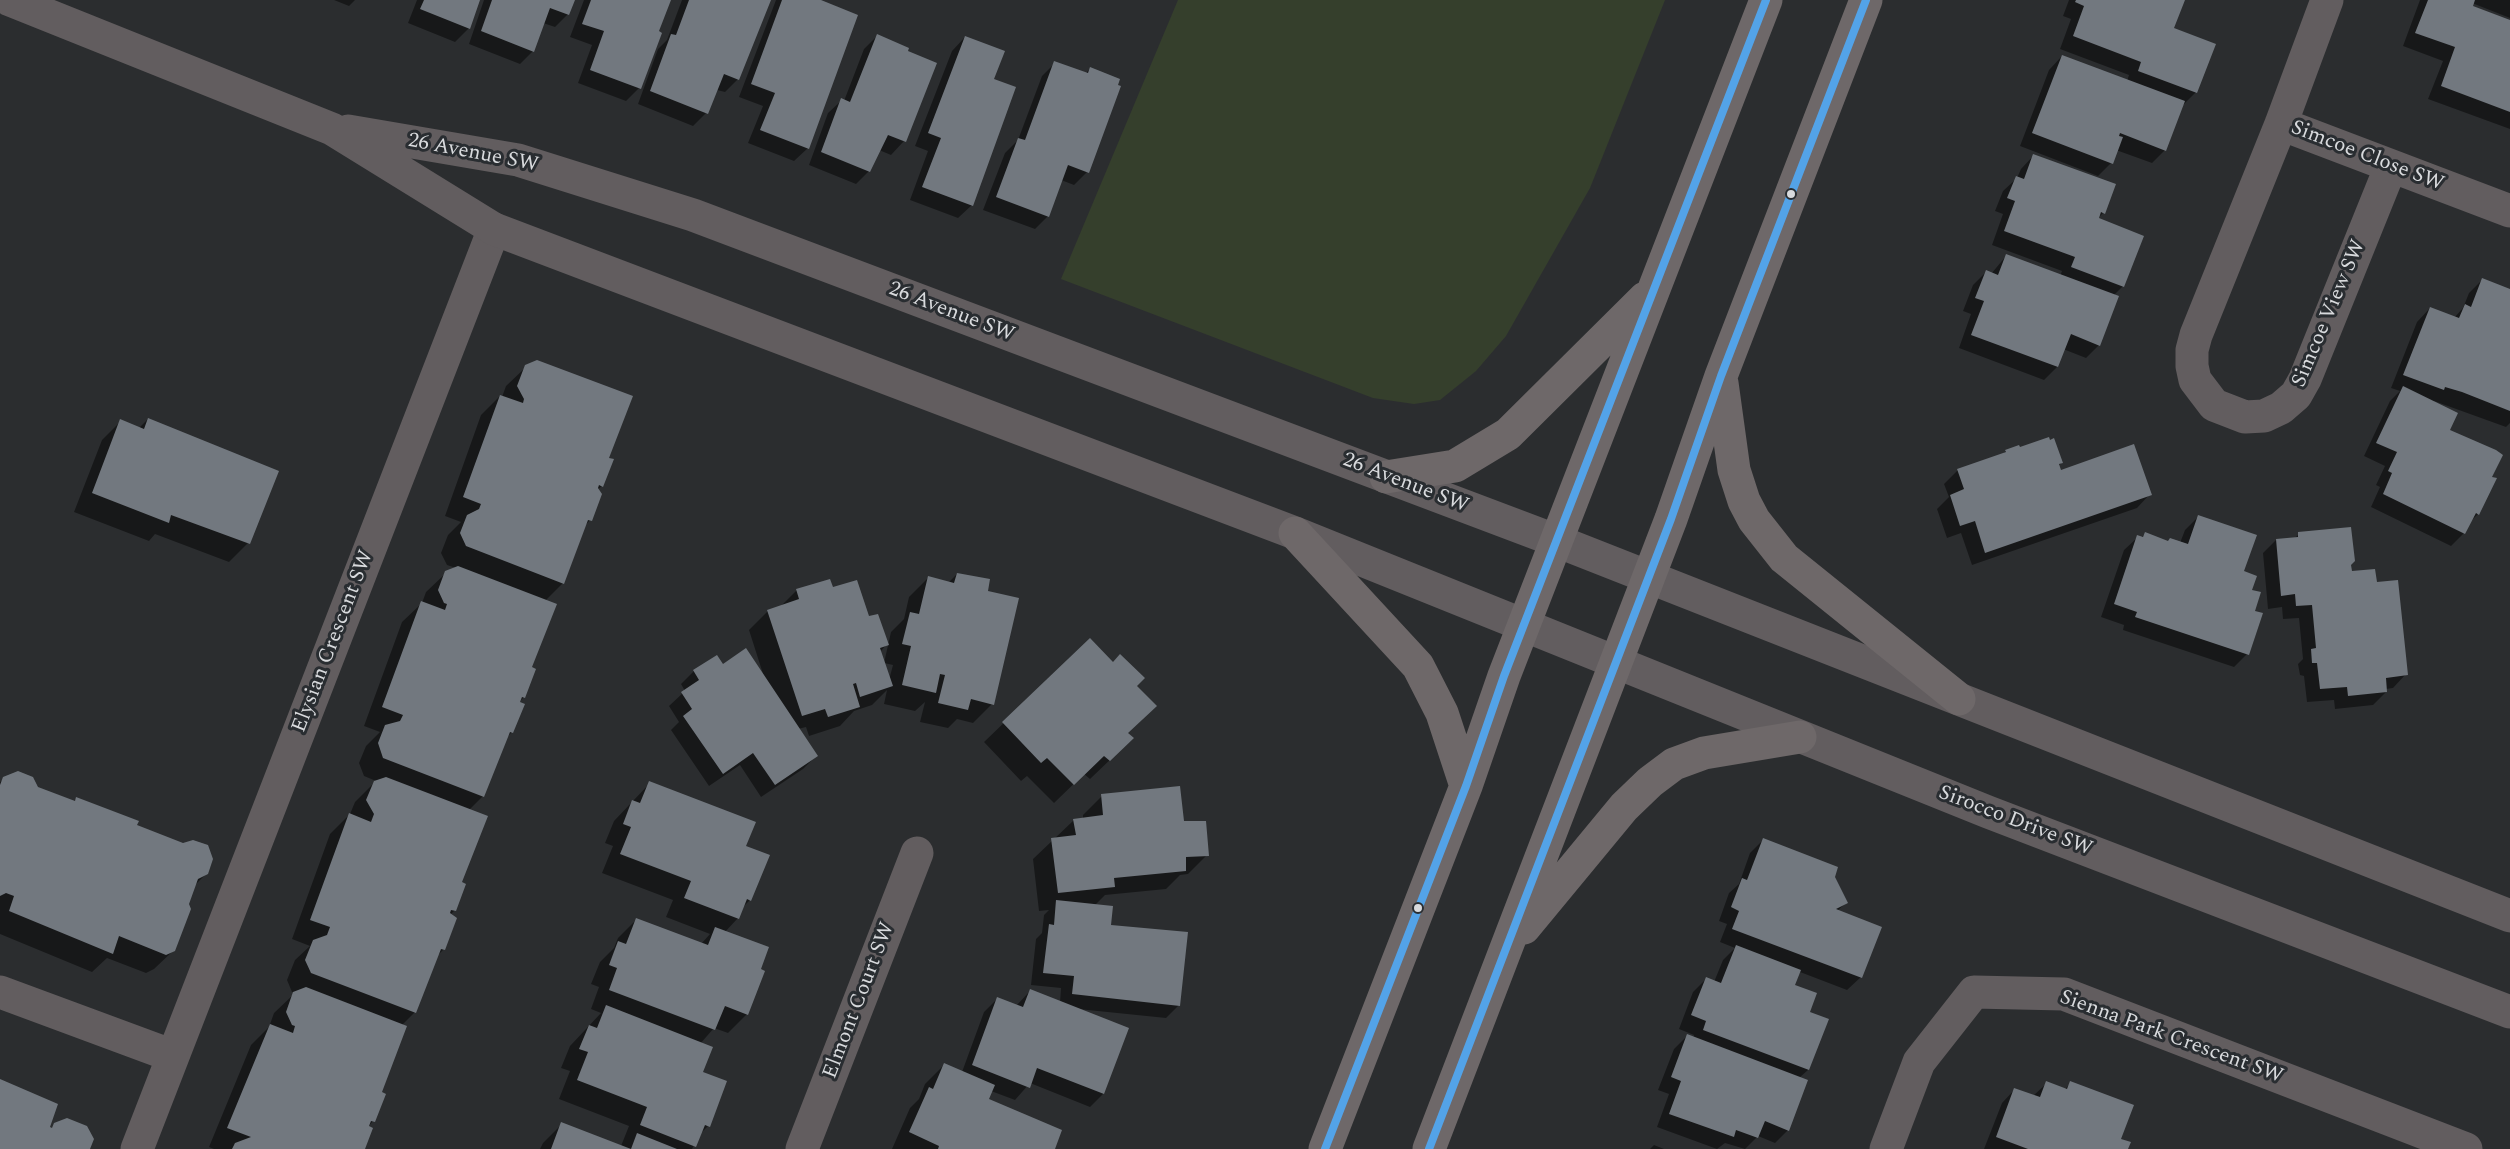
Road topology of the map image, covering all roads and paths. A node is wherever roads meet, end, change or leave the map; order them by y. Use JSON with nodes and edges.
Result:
{"nodes":[{"id":1,"x":10,"y":0,"type":"edge"},
{"id":2,"x":1766,"y":0,"type":"edge"},
{"id":3,"x":1866,"y":0,"type":"edge"},
{"id":4,"x":2327,"y":0,"type":"edge"},
{"id":5,"x":2281,"y":124,"type":"junction"},
{"id":6,"x":332,"y":129,"type":"junction"},
{"id":7,"x":2391,"y":166,"type":"junction"},
{"id":8,"x":2510,"y":211,"type":"edge"},
{"id":9,"x":494,"y":229,"type":"junction"},
{"id":10,"x":1655,"y":288,"type":"junction"},
{"id":11,"x":1721,"y":376,"type":"junction"},
{"id":12,"x":1386,"y":477,"type":"junction"},
{"id":13,"x":1295,"y":533,"type":"junction"},
{"id":14,"x":1557,"y":541,"type":"junction"},
{"id":15,"x":1648,"y":577,"type":"junction"},
{"id":16,"x":1524,"y":623,"type":"junction"},
{"id":17,"x":1616,"y":662,"type":"junction"},
{"id":18,"x":1959,"y":699,"type":"junction"},
{"id":19,"x":1800,"y":737,"type":"junction"},
{"id":20,"x":1466,"y":786,"type":"junction"},
{"id":21,"x":917,"y":853,"type":"dead end"},
{"id":22,"x":2510,"y":916,"type":"edge"},
{"id":23,"x":1505,"y":950,"type":"junction"},
{"id":24,"x":0,"y":992,"type":"edge"},
{"id":25,"x":2510,"y":1012,"type":"edge"},
{"id":26,"x":173,"y":1056,"type":"junction"},
{"id":27,"x":137,"y":1149,"type":"edge"},
{"id":28,"x":802,"y":1149,"type":"edge"},
{"id":29,"x":1325,"y":1149,"type":"edge"},
{"id":30,"x":1429,"y":1149,"type":"edge"},
{"id":31,"x":1886,"y":1149,"type":"edge"},
{"id":32,"x":2466,"y":1149,"type":"edge"}],
"edges":[{"from":1,"to":6,"type":"street","name":"26 Avenue SW"},
{"from":2,"to":10,"type":"main road"},
{"from":3,"to":11,"type":"main road"},
{"from":4,"to":5,"type":"street","name":"Simcoe Close SW"},
{"from":5,"to":7,"type":"street","name":"Simcoe Close SW"},
{"from":5,"to":7,"type":"street","name":"Simcoe View SW"},
{"from":6,"to":9,"type":"street","name":"26 Avenue SW"},
{"from":6,"to":12,"type":"street","name":"26 Avenue SW"},
{"from":7,"to":8,"type":"street","name":"Simcoe Close SW"},
{"from":9,"to":13,"type":"street","name":"26 Avenue SW"},
{"from":9,"to":26,"type":"street","name":"Elysian Crescent SW"},
{"from":10,"to":12,"type":"main road"},
{"from":10,"to":14,"type":"main road"},
{"from":11,"to":15,"type":"main road"},
{"from":11,"to":18,"type":"main road"},
{"from":12,"to":14,"type":"street","name":"26 Avenue SW"},
{"from":13,"to":16,"type":"street","name":"26 Avenue SW"},
{"from":13,"to":20,"type":"main road"},
{"from":14,"to":15,"type":"street"},
{"from":14,"to":16,"type":"main road"},
{"from":15,"to":17,"type":"main road"},
{"from":15,"to":18,"type":"street"},
{"from":16,"to":17,"type":"street","name":"Sirocco Drive SW"},
{"from":16,"to":20,"type":"main road"},
{"from":17,"to":19,"type":"street","name":"Sirocco Drive SW"},
{"from":17,"to":23,"type":"main road"},
{"from":18,"to":22,"type":"street"},
{"from":19,"to":23,"type":"main road"},
{"from":19,"to":25,"type":"street","name":"Sirocco Drive SW"},
{"from":20,"to":29,"type":"main road"},
{"from":21,"to":28,"type":"street","name":"Elmont Court SW"},
{"from":23,"to":30,"type":"main road"},
{"from":24,"to":26,"type":"street"},
{"from":26,"to":27,"type":"street","name":"Elysian Crescent SW"},
{"from":31,"to":32,"type":"street","name":"Sienna Park Crescent SW"}]}
